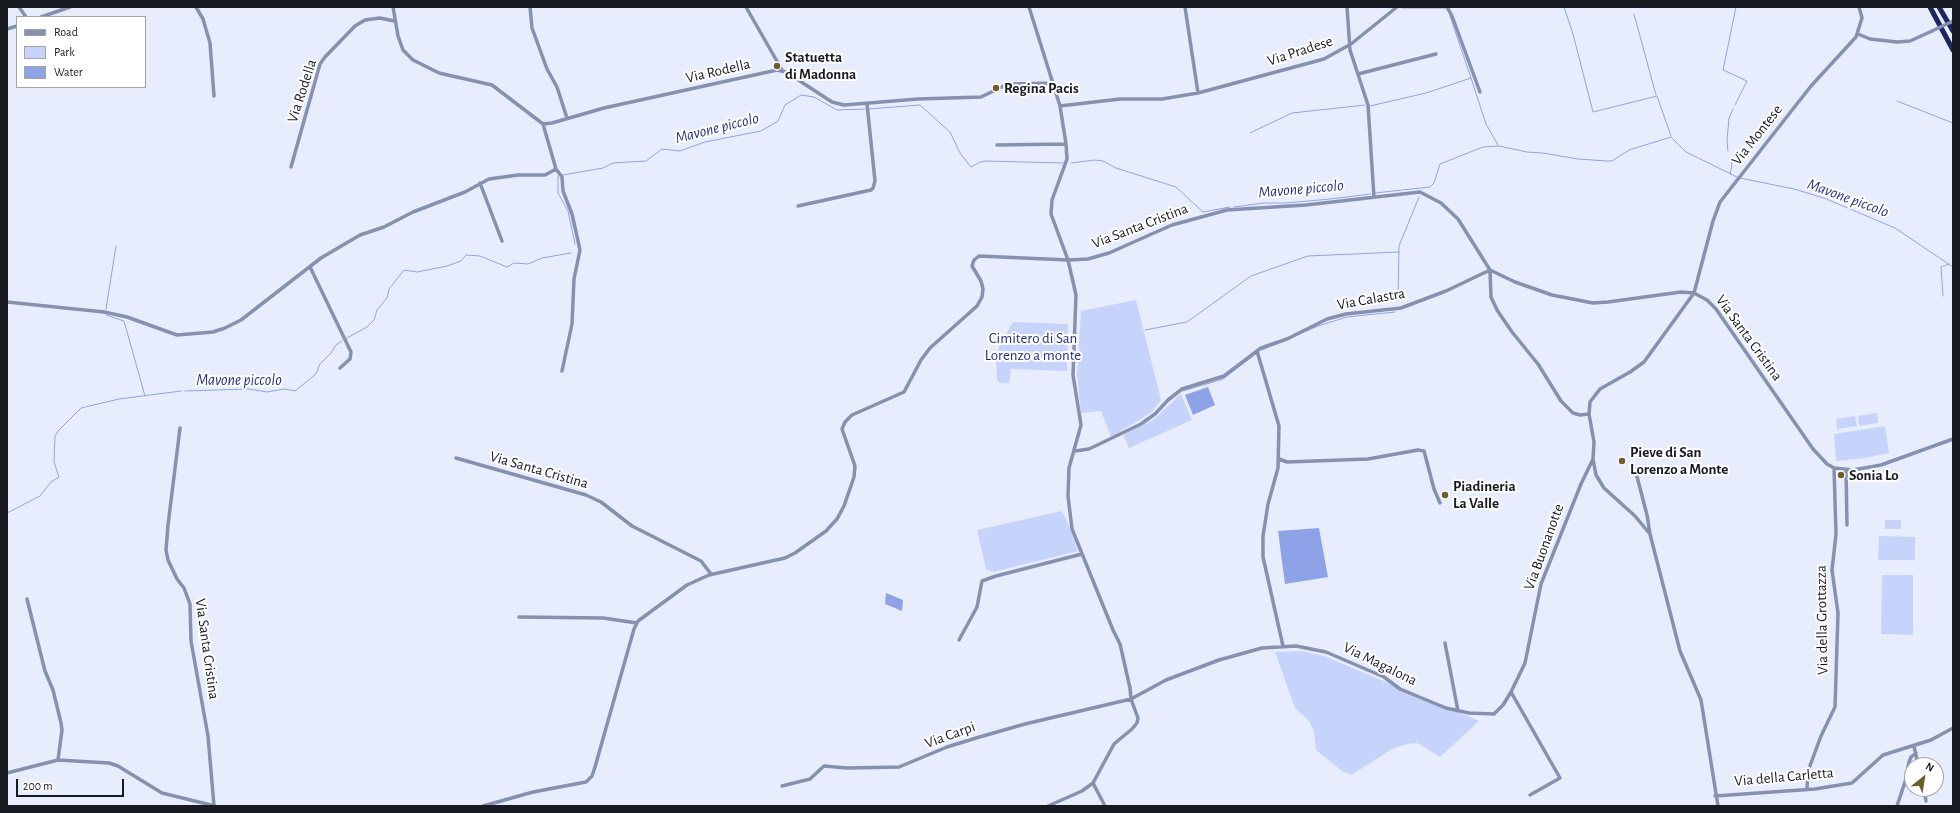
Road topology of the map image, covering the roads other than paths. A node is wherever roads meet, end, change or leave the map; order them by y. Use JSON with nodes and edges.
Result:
{"nodes":[{"id":1,"x":19,"y":7,"type":"edge"},
{"id":2,"x":70,"y":7,"type":"edge"},
{"id":3,"x":196,"y":7,"type":"edge"},
{"id":4,"x":393,"y":7,"type":"edge"},
{"id":5,"x":530,"y":7,"type":"edge"},
{"id":6,"x":746,"y":7,"type":"edge"},
{"id":7,"x":1029,"y":7,"type":"edge"},
{"id":8,"x":1185,"y":7,"type":"edge"},
{"id":9,"x":1347,"y":7,"type":"edge"},
{"id":10,"x":1397,"y":7,"type":"edge"},
{"id":11,"x":1447,"y":7,"type":"edge"},
{"id":12,"x":1859,"y":7,"type":"edge"},
{"id":13,"x":1930,"y":7,"type":"edge"},
{"id":14,"x":1939,"y":7,"type":"edge"},
{"id":15,"x":25,"y":16,"type":"edge"},
{"id":16,"x":44,"y":16,"type":"edge"},
{"id":17,"x":394,"y":21,"type":"junction"},
{"id":18,"x":1953,"y":21,"type":"edge"},
{"id":19,"x":1953,"y":32,"type":"edge"},
{"id":20,"x":1858,"y":34,"type":"junction"},
{"id":21,"x":1351,"y":44,"type":"junction"},
{"id":22,"x":1953,"y":50,"type":"edge"},
{"id":23,"x":1436,"y":54,"type":"dead end"},
{"id":24,"x":782,"y":70,"type":"junction"},
{"id":25,"x":1358,"y":74,"type":"junction"},
{"id":26,"x":1052,"y":83,"type":"junction"},
{"id":27,"x":1480,"y":92,"type":"dead end"},
{"id":28,"x":1198,"y":93,"type":"junction"},
{"id":29,"x":214,"y":96,"type":"dead end"},
{"id":30,"x":867,"y":104,"type":"junction"},
{"id":31,"x":1060,"y":106,"type":"junction"},
{"id":32,"x":567,"y":118,"type":"junction"},
{"id":33,"x":543,"y":124,"type":"junction"},
{"id":34,"x":997,"y":144,"type":"dead end"},
{"id":35,"x":1066,"y":144,"type":"junction"},
{"id":36,"x":291,"y":167,"type":"dead end"},
{"id":37,"x":556,"y":169,"type":"junction"},
{"id":38,"x":480,"y":183,"type":"junction"},
{"id":39,"x":1374,"y":197,"type":"junction"},
{"id":40,"x":798,"y":206,"type":"dead end"},
{"id":41,"x":502,"y":241,"type":"dead end"},
{"id":42,"x":1068,"y":260,"type":"junction"},
{"id":43,"x":310,"y":266,"type":"junction"},
{"id":44,"x":1490,"y":270,"type":"junction"},
{"id":45,"x":1694,"y":293,"type":"junction"},
{"id":46,"x":7,"y":302,"type":"edge"},
{"id":47,"x":1257,"y":351,"type":"junction"},
{"id":48,"x":340,"y":368,"type":"dead end"},
{"id":49,"x":562,"y":371,"type":"dead end"},
{"id":50,"x":1589,"y":414,"type":"junction"},
{"id":51,"x":180,"y":428,"type":"dead end"},
{"id":52,"x":1953,"y":439,"type":"edge"},
{"id":53,"x":1075,"y":451,"type":"junction"},
{"id":54,"x":456,"y":458,"type":"dead end"},
{"id":55,"x":1279,"y":459,"type":"junction"},
{"id":56,"x":1593,"y":459,"type":"junction"},
{"id":57,"x":1834,"y":468,"type":"junction"},
{"id":58,"x":1635,"y":469,"type":"dead end"},
{"id":59,"x":1846,"y":470,"type":"junction"},
{"id":60,"x":1440,"y":503,"type":"dead end"},
{"id":61,"x":1847,"y":525,"type":"dead end"},
{"id":62,"x":1650,"y":534,"type":"junction"},
{"id":63,"x":1082,"y":554,"type":"junction"},
{"id":64,"x":711,"y":574,"type":"junction"},
{"id":65,"x":27,"y":599,"type":"dead end"},
{"id":66,"x":519,"y":617,"type":"dead end"},
{"id":67,"x":637,"y":623,"type":"junction"},
{"id":68,"x":959,"y":640,"type":"dead end"},
{"id":69,"x":1445,"y":643,"type":"dead end"},
{"id":70,"x":1283,"y":646,"type":"junction"},
{"id":71,"x":1511,"y":692,"type":"junction"},
{"id":72,"x":1131,"y":699,"type":"junction"},
{"id":73,"x":1458,"y":711,"type":"junction"},
{"id":74,"x":1494,"y":714,"type":"joint"},
{"id":75,"x":1953,"y":728,"type":"edge"},
{"id":76,"x":1914,"y":746,"type":"junction"},
{"id":77,"x":1916,"y":753,"type":"junction"},
{"id":78,"x":1917,"y":757,"type":"edge"},
{"id":79,"x":58,"y":760,"type":"junction"},
{"id":80,"x":7,"y":773,"type":"edge"},
{"id":81,"x":1093,"y":783,"type":"junction"},
{"id":82,"x":782,"y":786,"type":"dead end"},
{"id":83,"x":1807,"y":789,"type":"junction"},
{"id":84,"x":1530,"y":795,"type":"dead end"},
{"id":85,"x":1715,"y":796,"type":"junction"},
{"id":86,"x":1925,"y":797,"type":"edge"},
{"id":87,"x":1926,"y":801,"type":"dead end"},
{"id":88,"x":214,"y":806,"type":"edge"},
{"id":89,"x":483,"y":806,"type":"edge"},
{"id":90,"x":1048,"y":806,"type":"edge"},
{"id":91,"x":1105,"y":806,"type":"edge"},
{"id":92,"x":1718,"y":806,"type":"edge"},
{"id":93,"x":1896,"y":806,"type":"edge"}],
"edges":[{"from":1,"to":15,"type":"street"},
{"from":2,"to":16,"type":"street"},
{"from":3,"to":29,"type":"street"},
{"from":4,"to":17,"type":"street"},
{"from":5,"to":32,"type":"street"},
{"from":6,"to":24,"type":"street"},
{"from":7,"to":26,"type":"street"},
{"from":8,"to":28,"type":"street"},
{"from":9,"to":21,"type":"street"},
{"from":10,"to":21,"type":"street","name":"Via Pradese"},
{"from":11,"to":27,"type":"street"},
{"from":12,"to":20,"type":"street"},
{"from":13,"to":22,"type":"highway"},
{"from":14,"to":19,"type":"highway"},
{"from":17,"to":33,"type":"street"},
{"from":17,"to":36,"type":"street","name":"Via Rodella"},
{"from":18,"to":20,"type":"street","bridge":true},
{"from":20,"to":45,"type":"street","name":"Via Montese"},
{"from":21,"to":25,"type":"street"},
{"from":21,"to":28,"type":"street","name":"Via Pradese"},
{"from":23,"to":25,"type":"street"},
{"from":24,"to":30,"type":"street"},
{"from":24,"to":32,"type":"street","name":"Via Rodella"},
{"from":25,"to":39,"type":"street"},
{"from":26,"to":30,"type":"street"},
{"from":26,"to":31,"type":"street"},
{"from":28,"to":31,"type":"street","name":"Via Pradese"},
{"from":30,"to":40,"type":"street"},
{"from":31,"to":35,"type":"street"},
{"from":32,"to":33,"type":"street","name":"Via Rodella"},
{"from":33,"to":37,"type":"street"},
{"from":34,"to":35,"type":"street"},
{"from":35,"to":42,"type":"street"},
{"from":37,"to":38,"type":"street"},
{"from":37,"to":49,"type":"street"},
{"from":38,"to":41,"type":"street"},
{"from":38,"to":43,"type":"street"},
{"from":39,"to":42,"type":"street","name":"Via Santa Cristina"},
{"from":39,"to":44,"type":"street","name":"Via Santa Cristina"},
{"from":42,"to":53,"type":"street"},
{"from":42,"to":64,"type":"street","name":"Via Santa Cristina"},
{"from":43,"to":46,"type":"street"},
{"from":43,"to":48,"type":"street"},
{"from":44,"to":45,"type":"street","name":"Via Santa Cristina"},
{"from":44,"to":47,"type":"street","name":"Via Calastra"},
{"from":44,"to":50,"type":"street","name":"Via Santa Cristina"},
{"from":45,"to":50,"type":"street"},
{"from":45,"to":57,"type":"street","name":"Via Santa Cristina"},
{"from":47,"to":53,"type":"street","name":"Via Calastra"},
{"from":47,"to":55,"type":"street"},
{"from":50,"to":56,"type":"street"},
{"from":51,"to":88,"type":"street","name":"Via Santa Cristina"},
{"from":52,"to":59,"type":"street"},
{"from":53,"to":63,"type":"street"},
{"from":54,"to":64,"type":"street","name":"Via Santa Cristina"},
{"from":55,"to":60,"type":"street"},
{"from":55,"to":70,"type":"street"},
{"from":56,"to":62,"type":"street"},
{"from":56,"to":71,"type":"street","name":"Via Buonanotte"},
{"from":57,"to":59,"type":"street"},
{"from":57,"to":83,"type":"street","name":"Via della Grottazza"},
{"from":58,"to":62,"type":"street"},
{"from":59,"to":61,"type":"street"},
{"from":62,"to":85,"type":"street"},
{"from":63,"to":68,"type":"street"},
{"from":63,"to":72,"type":"street"},
{"from":64,"to":67,"type":"street","name":"Via Santa Cristina"},
{"from":65,"to":79,"type":"street"},
{"from":66,"to":67,"type":"street"},
{"from":67,"to":89,"type":"street"},
{"from":69,"to":73,"type":"street"},
{"from":70,"to":72,"type":"street","name":"Via Magalona"},
{"from":70,"to":73,"type":"street","name":"Via Magalona"},
{"from":71,"to":74,"type":"street","name":"Via Buonanotte"},
{"from":71,"to":84,"type":"street"},
{"from":72,"to":81,"type":"street"},
{"from":72,"to":82,"type":"street","name":"Via Carpi"},
{"from":73,"to":74,"type":"street","name":"Via Magalona"},
{"from":75,"to":76,"type":"street","name":"Via della Carletta"},
{"from":76,"to":77,"type":"street"},
{"from":76,"to":83,"type":"street","name":"Via della Carletta"},
{"from":77,"to":78,"type":"street"},
{"from":77,"to":93,"type":"street"},
{"from":79,"to":80,"type":"street","name":"Via Santa Cristina"},
{"from":79,"to":88,"type":"street","name":"Via Santa Cristina"},
{"from":81,"to":90,"type":"street"},
{"from":81,"to":91,"type":"street"},
{"from":83,"to":85,"type":"street","name":"Via della Carletta"},
{"from":85,"to":92,"type":"street"},
{"from":86,"to":87,"type":"street"}]}
